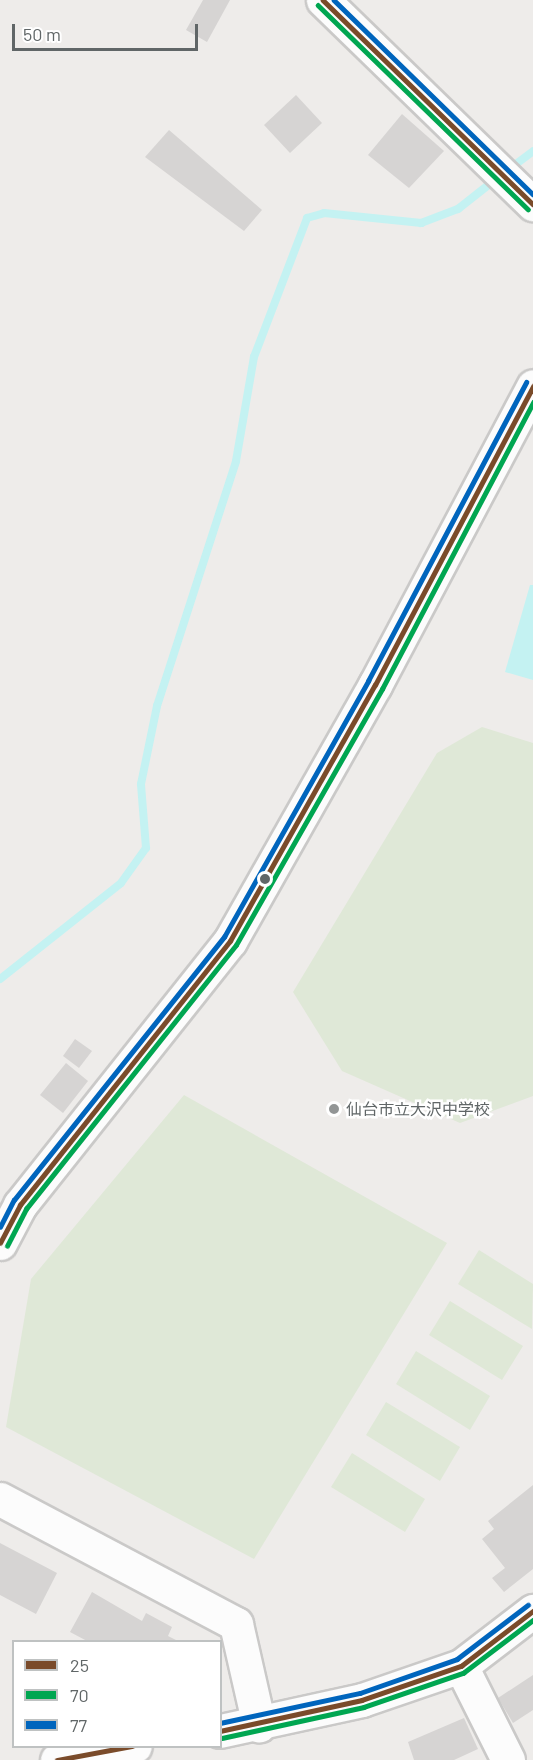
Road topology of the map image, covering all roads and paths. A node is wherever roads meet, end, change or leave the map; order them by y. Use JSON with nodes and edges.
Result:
{"nodes":[{"id":1,"x":324,"y":0,"type":"edge"},
{"id":2,"x":528,"y":196,"type":"edge"},
{"id":3,"x":533,"y":386,"type":"edge"},
{"id":4,"x":0,"y":1243,"type":"edge"},
{"id":5,"x":0,"y":1499,"type":"edge"},
{"id":6,"x":533,"y":1611,"type":"edge"},
{"id":7,"x":461,"y":1666,"type":"junction"},
{"id":8,"x":259,"y":1725,"type":"junction"},
{"id":9,"x":222,"y":1731,"type":"edge"},
{"id":10,"x":124,"y":1748,"type":"edge"},
{"id":11,"x":60,"y":1760,"type":"edge"},
{"id":12,"x":508,"y":1760,"type":"edge"}],
"edges":[{"from":1,"to":2,"type":"street"},
{"from":3,"to":4,"type":"street"},
{"from":5,"to":8,"type":"street"},
{"from":6,"to":7,"type":"street"},
{"from":7,"to":8,"type":"street"},
{"from":7,"to":12,"type":"street"},
{"from":8,"to":9,"type":"street"},
{"from":10,"to":11,"type":"street"}]}
